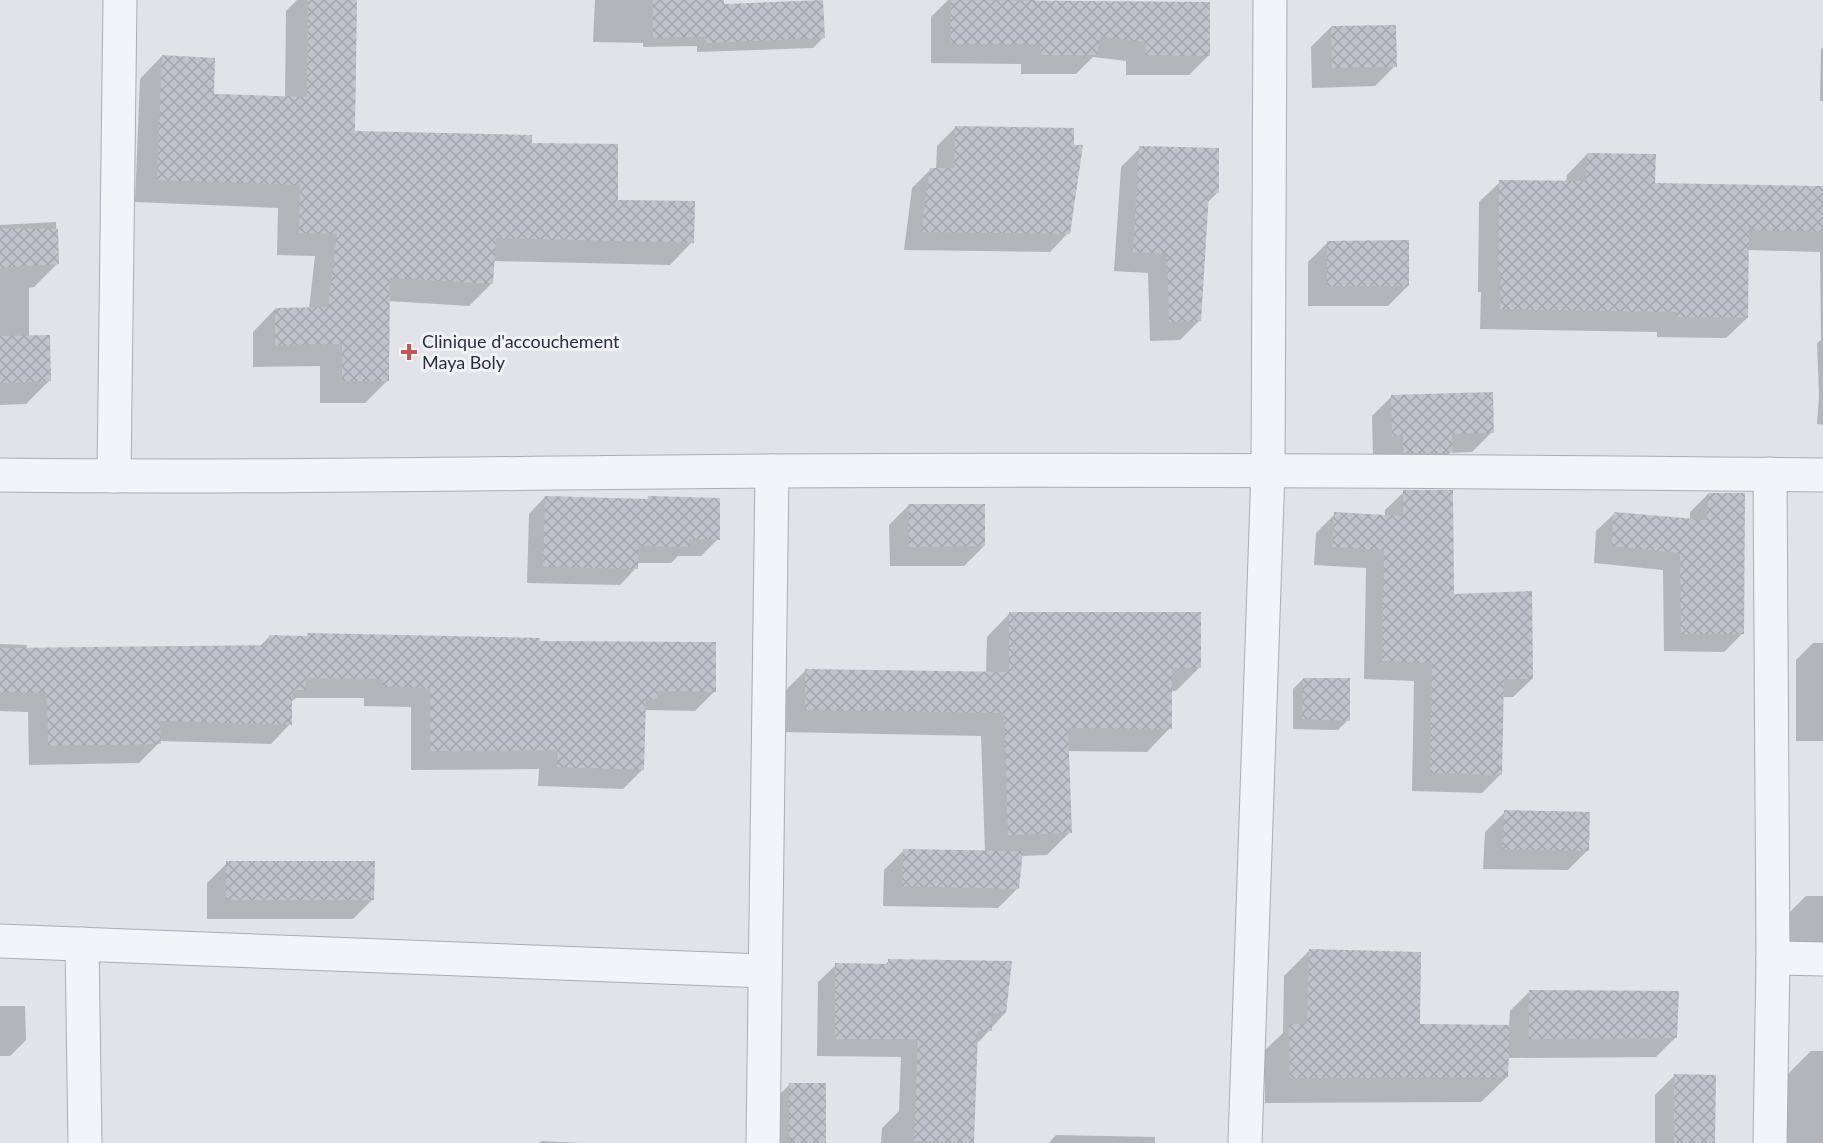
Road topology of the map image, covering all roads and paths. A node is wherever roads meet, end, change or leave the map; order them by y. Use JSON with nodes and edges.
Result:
{"nodes":[{"id":1,"x":120,"y":0,"type":"edge"},
{"id":2,"x":1270,"y":0,"type":"edge"},
{"id":3,"x":1268,"y":470,"type":"junction"},
{"id":4,"x":772,"y":471,"type":"junction"},
{"id":5,"x":1770,"y":474,"type":"junction"},
{"id":6,"x":0,"y":475,"type":"edge"},
{"id":7,"x":1823,"y":475,"type":"edge"},
{"id":8,"x":114,"y":476,"type":"junction"},
{"id":9,"x":0,"y":941,"type":"edge"},
{"id":10,"x":82,"y":944,"type":"junction"},
{"id":11,"x":1773,"y":958,"type":"junction"},
{"id":12,"x":1823,"y":958,"type":"edge"},
{"id":13,"x":765,"y":971,"type":"junction"},
{"id":14,"x":85,"y":1143,"type":"edge"},
{"id":15,"x":763,"y":1143,"type":"edge"},
{"id":16,"x":1245,"y":1143,"type":"edge"},
{"id":17,"x":1770,"y":1143,"type":"edge"}],
"edges":[{"from":1,"to":8,"type":"street"},
{"from":2,"to":3,"type":"street"},
{"from":3,"to":4,"type":"street"},
{"from":3,"to":5,"type":"street"},
{"from":3,"to":16,"type":"street"},
{"from":4,"to":8,"type":"street"},
{"from":4,"to":13,"type":"street"},
{"from":5,"to":7,"type":"street"},
{"from":5,"to":11,"type":"street"},
{"from":6,"to":8,"type":"street"},
{"from":9,"to":10,"type":"street"},
{"from":10,"to":13,"type":"street"},
{"from":10,"to":14,"type":"street"},
{"from":11,"to":12,"type":"street"},
{"from":11,"to":17,"type":"street"},
{"from":13,"to":15,"type":"street"}]}
